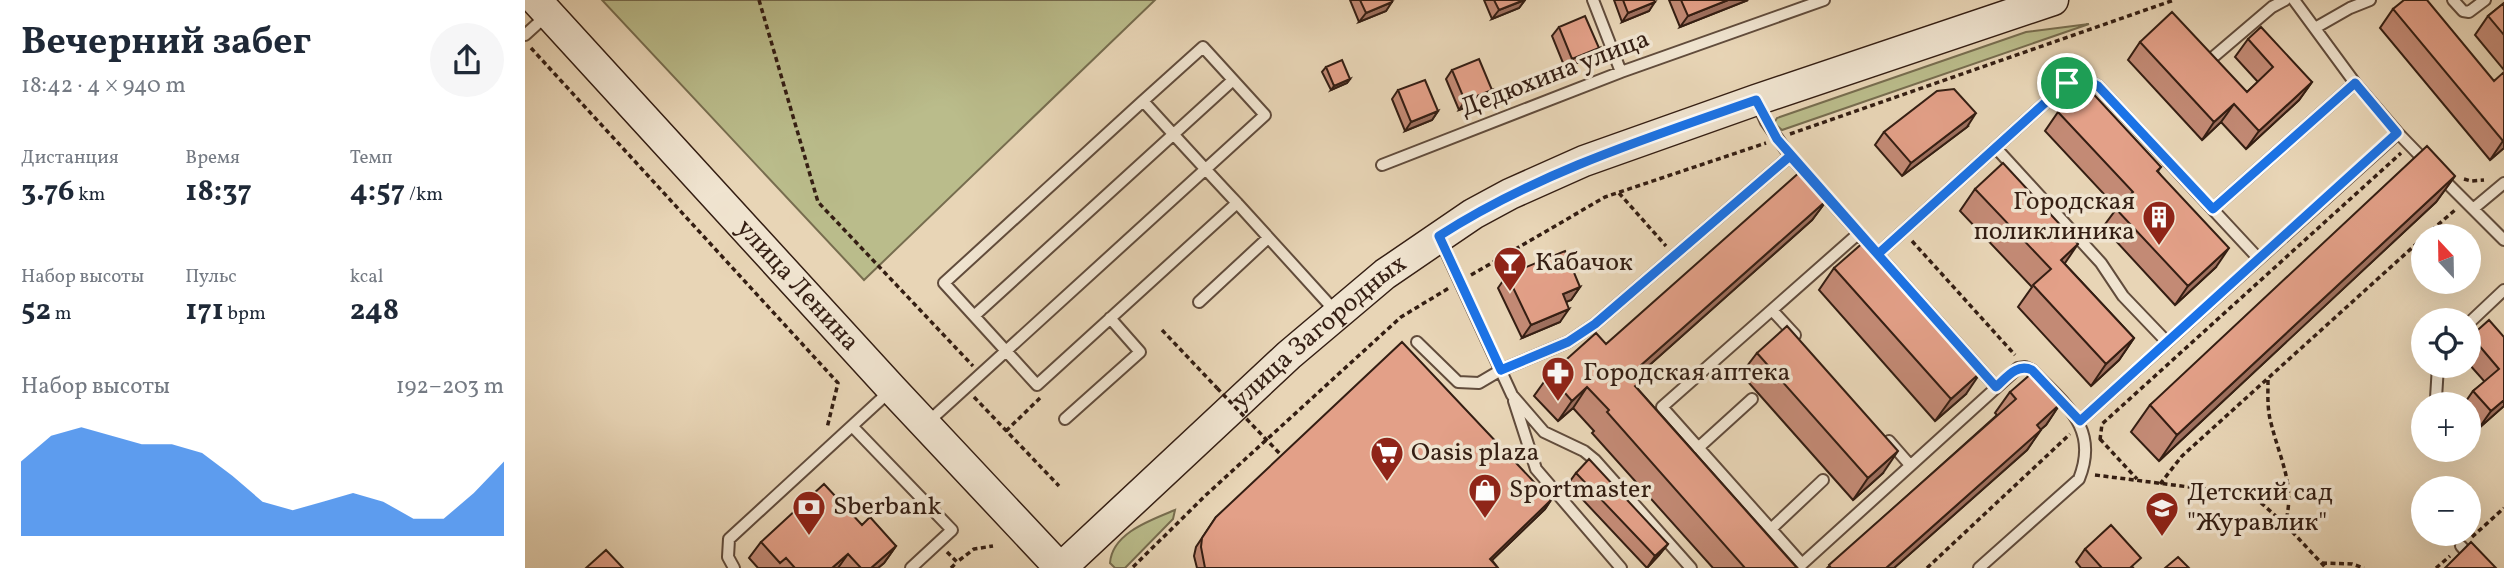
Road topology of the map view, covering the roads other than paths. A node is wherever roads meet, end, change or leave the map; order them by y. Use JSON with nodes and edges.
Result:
{"nodes":[{"id":1,"x":1593,"y":0,"type":"edge"},
{"id":2,"x":1824,"y":0,"type":"edge"},
{"id":3,"x":2053,"y":0,"type":"edge"},
{"id":4,"x":2285,"y":0,"type":"edge"},
{"id":5,"x":2294,"y":0,"type":"edge"},
{"id":6,"x":2370,"y":0,"type":"edge"},
{"id":7,"x":2452,"y":0,"type":"edge"},
{"id":8,"x":2485,"y":0,"type":"edge"},
{"id":9,"x":542,"y":7,"type":"edge"},
{"id":10,"x":2315,"y":28,"type":"junction"},
{"id":11,"x":525,"y":35,"type":"edge"},
{"id":12,"x":2211,"y":59,"type":"edge"},
{"id":13,"x":1621,"y":72,"type":"junction"},
{"id":14,"x":1233,"y":80,"type":"junction"},
{"id":15,"x":2355,"y":83,"type":"junction"},
{"id":16,"x":1756,"y":100,"type":"junction"},
{"id":17,"x":1143,"y":101,"type":"junction"},
{"id":18,"x":2397,"y":133,"type":"junction"},
{"id":19,"x":1174,"y":134,"type":"junction"},
{"id":20,"x":1996,"y":148,"type":"junction"},
{"id":21,"x":1790,"y":156,"type":"junction"},
{"id":22,"x":1382,"y":165,"type":"dead end"},
{"id":23,"x":1206,"y":169,"type":"junction"},
{"id":24,"x":2504,"y":183,"type":"edge"},
{"id":25,"x":1237,"y":203,"type":"junction"},
{"id":26,"x":2213,"y":209,"type":"junction"},
{"id":27,"x":2473,"y":209,"type":"junction"},
{"id":28,"x":1859,"y":233,"type":"junction"},
{"id":29,"x":1439,"y":236,"type":"junction"},
{"id":30,"x":1268,"y":238,"type":"junction"},
{"id":31,"x":2504,"y":240,"type":"edge"},
{"id":32,"x":1878,"y":254,"type":"junction"},
{"id":33,"x":2258,"y":258,"type":"junction"},
{"id":34,"x":2504,"y":290,"type":"edge"},
{"id":35,"x":1199,"y":302,"type":"dead end"},
{"id":36,"x":1772,"y":310,"type":"junction"},
{"id":37,"x":2481,"y":312,"type":"edge"},
{"id":38,"x":1338,"y":314,"type":"junction"},
{"id":39,"x":974,"y":316,"type":"junction"},
{"id":40,"x":1110,"y":318,"type":"junction"},
{"id":41,"x":1800,"y":341,"type":"edge"},
{"id":42,"x":1417,"y":342,"type":"dead end"},
{"id":43,"x":2167,"y":342,"type":"junction"},
{"id":44,"x":1006,"y":351,"type":"junction"},
{"id":45,"x":1501,"y":370,"type":"junction"},
{"id":46,"x":1996,"y":387,"type":"junction"},
{"id":47,"x":892,"y":389,"type":"junction"},
{"id":48,"x":1512,"y":396,"type":"junction"},
{"id":49,"x":1752,"y":399,"type":"dead end"},
{"id":50,"x":1065,"y":419,"type":"dead end"},
{"id":51,"x":2080,"y":421,"type":"junction"},
{"id":52,"x":926,"y":424,"type":"junction"},
{"id":53,"x":853,"y":427,"type":"junction"},
{"id":54,"x":1883,"y":434,"type":"edge"},
{"id":55,"x":1698,"y":448,"type":"junction"},
{"id":56,"x":1910,"y":465,"type":"junction"},
{"id":57,"x":1823,"y":480,"type":"dead end"},
{"id":58,"x":1771,"y":529,"type":"junction"},
{"id":59,"x":2461,"y":546,"type":"dead end"},
{"id":60,"x":734,"y":568,"type":"edge"},
{"id":61,"x":911,"y":568,"type":"edge"},
{"id":62,"x":1061,"y":568,"type":"edge"},
{"id":63,"x":1621,"y":568,"type":"edge"},
{"id":64,"x":1691,"y":568,"type":"edge"},
{"id":65,"x":1979,"y":568,"type":"edge"},
{"id":66,"x":2481,"y":568,"type":"edge"}],
"edges":[{"from":1,"to":13,"type":"lane"},
{"from":2,"to":13,"type":"lane","name":"Дедюхина улица"},
{"from":3,"to":16,"type":"main road","name":"улица Загородных"},
{"from":4,"to":12,"type":"lane"},
{"from":5,"to":10,"type":"lane"},
{"from":6,"to":10,"type":"lane"},
{"from":7,"to":8,"type":"lane"},
{"from":9,"to":11,"type":"lane"},
{"from":9,"to":47,"type":"main road","name":"улица Ленина"},
{"from":10,"to":15,"type":"lane"},
{"from":13,"to":22,"type":"lane","name":"Дедюхина улица"},
{"from":14,"to":17,"type":"lane"},
{"from":14,"to":19,"type":"lane"},
{"from":14,"to":23,"type":"lane"},
{"from":15,"to":18,"type":"lane"},
{"from":15,"to":26,"type":"lane"},
{"from":16,"to":21,"type":"lane"},
{"from":16,"to":29,"type":"main road","name":"улица Загородных"},
{"from":17,"to":19,"type":"lane"},
{"from":17,"to":39,"type":"lane"},
{"from":18,"to":27,"type":"lane"},
{"from":18,"to":33,"type":"lane"},
{"from":19,"to":23,"type":"lane"},
{"from":19,"to":39,"type":"lane"},
{"from":20,"to":26,"type":"lane"},
{"from":20,"to":32,"type":"lane"},
{"from":20,"to":43,"type":"lane"},
{"from":21,"to":28,"type":"lane"},
{"from":21,"to":45,"type":"lane"},
{"from":23,"to":25,"type":"lane"},
{"from":23,"to":44,"type":"lane"},
{"from":24,"to":27,"type":"lane"},
{"from":25,"to":30,"type":"lane"},
{"from":25,"to":40,"type":"lane"},
{"from":26,"to":33,"type":"lane"},
{"from":27,"to":31,"type":"lane"},
{"from":28,"to":32,"type":"lane"},
{"from":28,"to":36,"type":"lane"},
{"from":29,"to":38,"type":"main road","name":"улица Загородных"},
{"from":29,"to":45,"type":"lane"},
{"from":30,"to":35,"type":"lane"},
{"from":30,"to":38,"type":"lane"},
{"from":32,"to":46,"type":"lane"},
{"from":33,"to":43,"type":"lane"},
{"from":34,"to":37,"type":"lane"},
{"from":36,"to":41,"type":"lane"},
{"from":36,"to":55,"type":"lane"},
{"from":38,"to":62,"type":"main road","name":"улица Загородных"},
{"from":39,"to":44,"type":"lane"},
{"from":40,"to":44,"type":"lane"},
{"from":40,"to":50,"type":"lane"},
{"from":42,"to":45,"type":"lane"},
{"from":43,"to":51,"type":"lane"},
{"from":44,"to":52,"type":"lane"},
{"from":45,"to":48,"type":"lane"},
{"from":46,"to":51,"type":"lane"},
{"from":46,"to":56,"type":"lane"},
{"from":47,"to":52,"type":"main road","name":"улица Ленина"},
{"from":47,"to":53,"type":"lane"},
{"from":48,"to":63,"type":"lane"},
{"from":48,"to":64,"type":"lane"},
{"from":49,"to":55,"type":"lane"},
{"from":51,"to":65,"type":"lane"},
{"from":52,"to":62,"type":"main road","name":"улица Ленина"},
{"from":53,"to":60,"type":"lane"},
{"from":53,"to":61,"type":"lane"},
{"from":54,"to":56,"type":"lane"},
{"from":55,"to":58,"type":"lane"},
{"from":56,"to":58,"type":"lane"},
{"from":57,"to":58,"type":"lane"},
{"from":59,"to":66,"type":"lane"}]}
